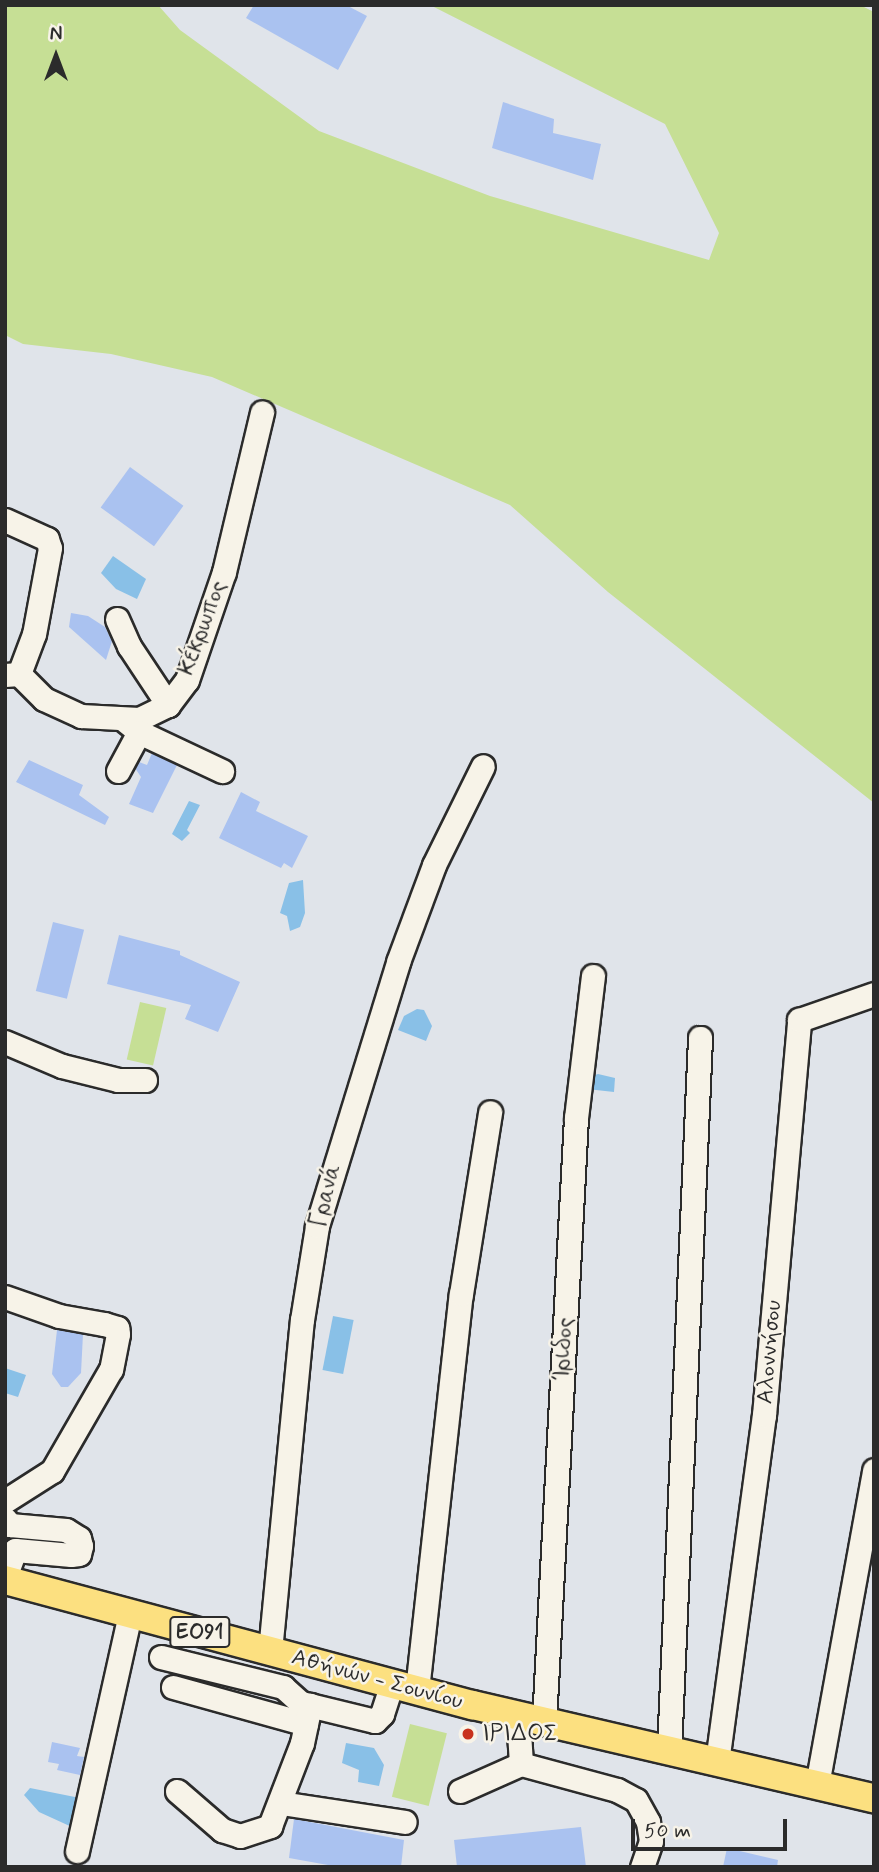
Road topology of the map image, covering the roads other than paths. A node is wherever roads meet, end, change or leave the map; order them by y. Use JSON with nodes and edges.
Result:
{"nodes":[{"id":1,"x":262,"y":412,"type":"dead end"},
{"id":2,"x":5,"y":520,"type":"edge"},
{"id":3,"x":117,"y":619,"type":"dead end"},
{"id":4,"x":12,"y":675,"type":"edge"},
{"id":5,"x":168,"y":705,"type":"junction"},
{"id":6,"x":131,"y":725,"type":"junction"},
{"id":7,"x":482,"y":766,"type":"dead end"},
{"id":8,"x":118,"y":771,"type":"dead end"},
{"id":9,"x":222,"y":771,"type":"dead end"},
{"id":10,"x":593,"y":976,"type":"dead end"},
{"id":11,"x":874,"y":993,"type":"edge"},
{"id":12,"x":700,"y":1038,"type":"dead end"},
{"id":13,"x":5,"y":1042,"type":"edge"},
{"id":14,"x":145,"y":1080,"type":"dead end"},
{"id":15,"x":490,"y":1112,"type":"dead end"},
{"id":16,"x":5,"y":1297,"type":"edge"},
{"id":17,"x":874,"y":1470,"type":"edge"},
{"id":18,"x":5,"y":1501,"type":"edge"},
{"id":19,"x":5,"y":1519,"type":"edge"},
{"id":20,"x":5,"y":1579,"type":"edge"},
{"id":21,"x":130,"y":1614,"type":"junction"},
{"id":22,"x":270,"y":1651,"type":"junction"},
{"id":23,"x":161,"y":1657,"type":"dead end"},
{"id":24,"x":405,"y":1687,"type":"junction"},
{"id":25,"x":173,"y":1688,"type":"dead end"},
{"id":26,"x":308,"y":1714,"type":"junction"},
{"id":27,"x":531,"y":1719,"type":"junction"},
{"id":28,"x":669,"y":1751,"type":"junction"},
{"id":29,"x":717,"y":1762,"type":"junction"},
{"id":30,"x":521,"y":1765,"type":"junction"},
{"id":31,"x":817,"y":1784,"type":"junction"},
{"id":32,"x":177,"y":1791,"type":"dead end"},
{"id":33,"x":460,"y":1791,"type":"dead end"},
{"id":34,"x":874,"y":1798,"type":"edge"},
{"id":35,"x":281,"y":1803,"type":"junction"},
{"id":36,"x":405,"y":1822,"type":"dead end"},
{"id":37,"x":77,"y":1851,"type":"dead end"},
{"id":38,"x":642,"y":1867,"type":"edge"}],
"edges":[{"from":1,"to":5,"type":"street","name":"Κέκρωπος"},
{"from":2,"to":4,"type":"street"},
{"from":3,"to":5,"type":"street"},
{"from":4,"to":6,"type":"street"},
{"from":5,"to":6,"type":"street"},
{"from":6,"to":8,"type":"street"},
{"from":6,"to":9,"type":"street"},
{"from":7,"to":22,"type":"street","name":"Γρανά"},
{"from":10,"to":27,"type":"street","name":"Ίριδος"},
{"from":11,"to":29,"type":"street","name":"Αλοννήσου"},
{"from":12,"to":28,"type":"street"},
{"from":13,"to":14,"type":"street"},
{"from":15,"to":24,"type":"street"},
{"from":16,"to":18,"type":"street"},
{"from":17,"to":31,"type":"street"},
{"from":19,"to":20,"type":"street"},
{"from":20,"to":21,"type":"main road","name":"Αθήνών - Σουνίου","number":"ΕΟ91"},
{"from":21,"to":22,"type":"main road","name":"Αθήνών - Σουνίου","number":"ΕΟ91"},
{"from":21,"to":37,"type":"street"},
{"from":22,"to":24,"type":"main road","name":"Αθήνών - Σουνίου","number":"ΕΟ91"},
{"from":23,"to":26,"type":"street"},
{"from":24,"to":26,"type":"street"},
{"from":24,"to":27,"type":"main road","name":"Αθήνών - Σουνίου","number":"ΕΟ91"},
{"from":25,"to":26,"type":"street"},
{"from":26,"to":35,"type":"street"},
{"from":27,"to":28,"type":"main road","name":"Αθήνών - Σουνίου","number":"ΕΟ91"},
{"from":27,"to":30,"type":"street","name":"Ίριδος"},
{"from":28,"to":29,"type":"main road","name":"Αθήνών - Σουνίου","number":"ΕΟ91"},
{"from":29,"to":31,"type":"main road","name":"Αθήνών - Σουνίου","number":"ΕΟ91"},
{"from":30,"to":33,"type":"street"},
{"from":30,"to":38,"type":"street"},
{"from":31,"to":34,"type":"main road","name":"Αθήνών - Σουνίου","number":"ΕΟ91"},
{"from":32,"to":35,"type":"street"},
{"from":35,"to":36,"type":"street"}]}
